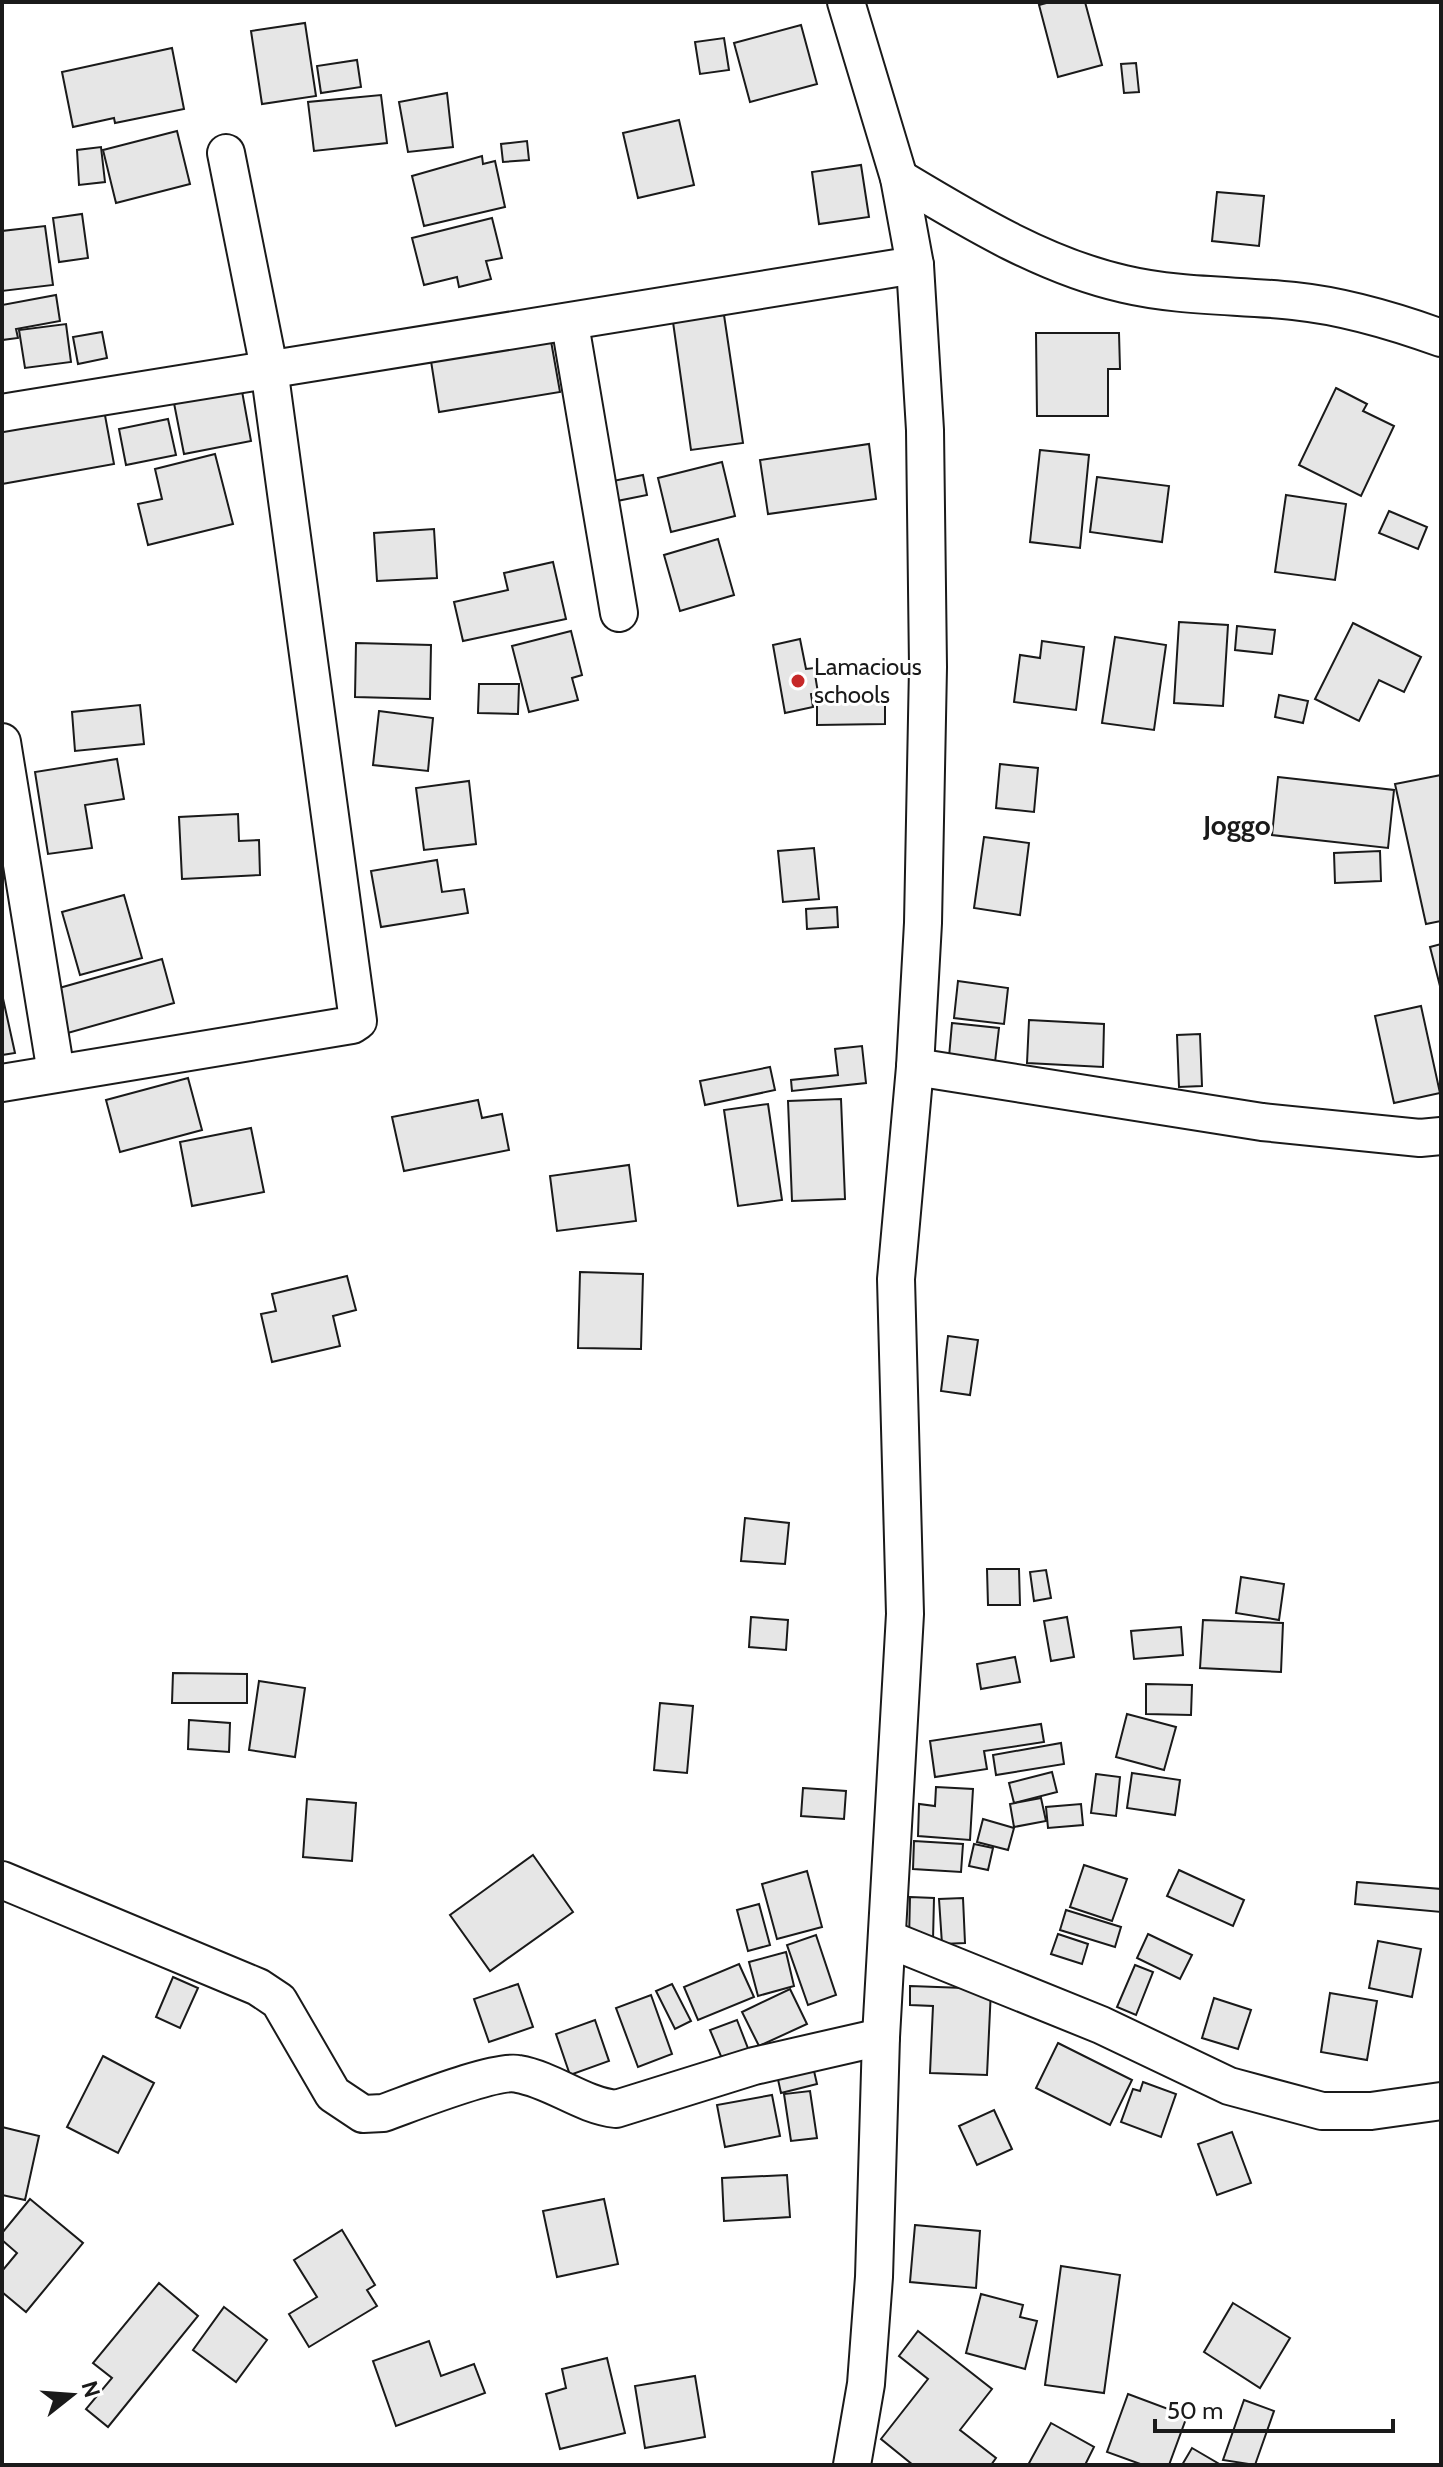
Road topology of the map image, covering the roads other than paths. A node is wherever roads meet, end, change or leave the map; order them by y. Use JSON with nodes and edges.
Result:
{"nodes":[{"id":1,"x":846,"y":2,"type":"edge"},
{"id":2,"x":226,"y":153,"type":"dead end"},
{"id":3,"x":899,"y":178,"type":"junction"},
{"id":4,"x":915,"y":265,"type":"junction"},
{"id":5,"x":570,"y":324,"type":"junction"},
{"id":6,"x":1441,"y":338,"type":"edge"},
{"id":7,"x":269,"y":368,"type":"junction"},
{"id":8,"x":2,"y":413,"type":"edge"},
{"id":9,"x":619,"y":613,"type":"dead end"},
{"id":10,"x":2,"y":742,"type":"edge"},
{"id":11,"x":915,"y":1067,"type":"junction"},
{"id":12,"x":56,"y":1073,"type":"junction"},
{"id":13,"x":2,"y":1083,"type":"edge"},
{"id":14,"x":1441,"y":1136,"type":"edge"},
{"id":15,"x":2,"y":1880,"type":"edge"},
{"id":16,"x":888,"y":1939,"type":"junction"},
{"id":17,"x":881,"y":2037,"type":"junction"},
{"id":18,"x":1441,"y":2101,"type":"edge"},
{"id":19,"x":852,"y":2465,"type":"edge"}],
"edges":[{"from":1,"to":3,"type":"street"},
{"from":2,"to":7,"type":"street"},
{"from":3,"to":4,"type":"street"},
{"from":3,"to":6,"type":"street"},
{"from":4,"to":5,"type":"street"},
{"from":4,"to":11,"type":"street"},
{"from":5,"to":7,"type":"street"},
{"from":5,"to":9,"type":"street"},
{"from":7,"to":8,"type":"street"},
{"from":7,"to":12,"type":"street"},
{"from":10,"to":12,"type":"street"},
{"from":11,"to":14,"type":"street"},
{"from":11,"to":16,"type":"street"},
{"from":12,"to":13,"type":"street"},
{"from":15,"to":17,"type":"street"},
{"from":16,"to":17,"type":"street"},
{"from":16,"to":18,"type":"street"},
{"from":17,"to":19,"type":"street"}]}
